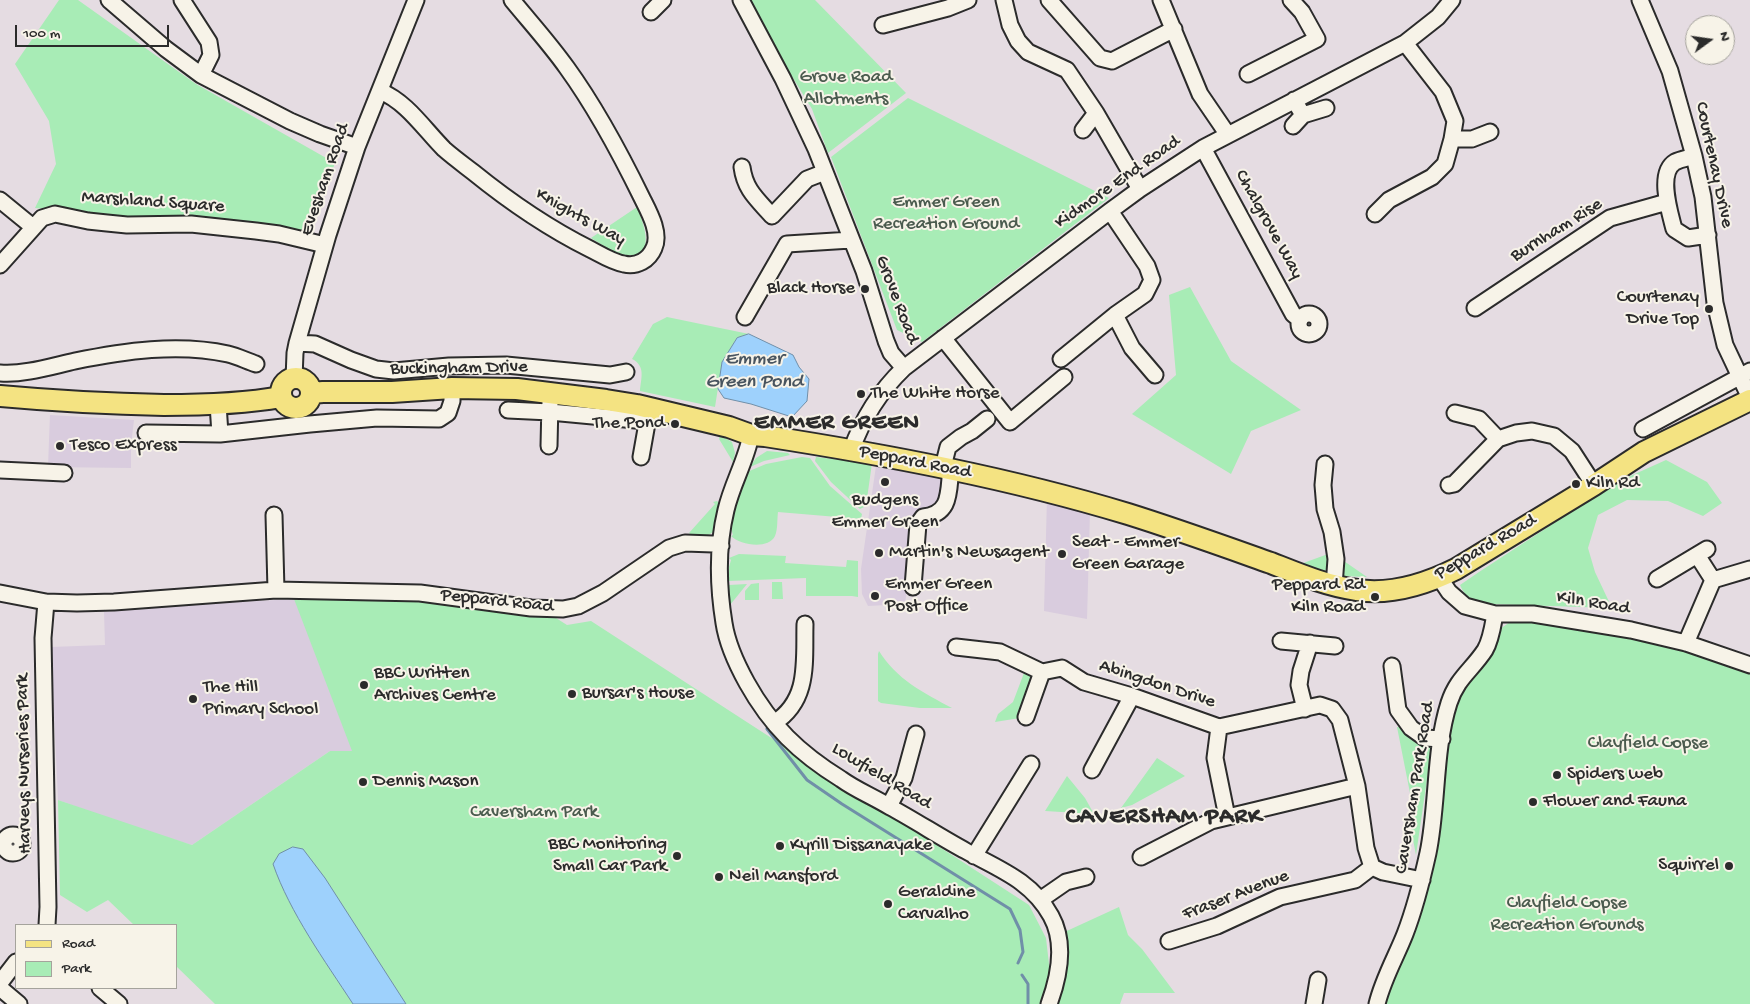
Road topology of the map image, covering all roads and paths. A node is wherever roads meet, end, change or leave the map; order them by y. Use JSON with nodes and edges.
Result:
{"nodes":[{"id":1,"x":109,"y":0,"type":"edge"},
{"id":2,"x":182,"y":0,"type":"edge"},
{"id":3,"x":416,"y":0,"type":"edge"},
{"id":4,"x":512,"y":0,"type":"edge"},
{"id":5,"x":663,"y":0,"type":"edge"},
{"id":6,"x":741,"y":0,"type":"edge"},
{"id":7,"x":968,"y":0,"type":"edge"},
{"id":8,"x":1004,"y":0,"type":"edge"},
{"id":9,"x":1049,"y":0,"type":"edge"},
{"id":10,"x":1291,"y":0,"type":"edge"},
{"id":11,"x":1452,"y":0,"type":"edge"},
{"id":12,"x":1163,"y":1,"type":"edge"},
{"id":13,"x":1646,"y":2,"type":"edge"},
{"id":14,"x":651,"y":12,"type":"dead end"},
{"id":15,"x":883,"y":25,"type":"dead end"},
{"id":16,"x":1174,"y":29,"type":"junction"},
{"id":17,"x":1405,"y":43,"type":"junction"},
{"id":18,"x":1248,"y":74,"type":"dead end"},
{"id":19,"x":201,"y":75,"type":"junction"},
{"id":20,"x":380,"y":91,"type":"junction"},
{"id":21,"x":1294,"y":100,"type":"junction"},
{"id":22,"x":1326,"y":108,"type":"dead end"},
{"id":23,"x":1096,"y":113,"type":"junction"},
{"id":24,"x":1083,"y":130,"type":"dead end"},
{"id":25,"x":1490,"y":132,"type":"dead end"},
{"id":26,"x":1228,"y":135,"type":"junction"},
{"id":27,"x":1452,"y":139,"type":"junction"},
{"id":28,"x":357,"y":147,"type":"junction"},
{"id":29,"x":1203,"y":148,"type":"junction"},
{"id":30,"x":1694,"y":156,"type":"junction"},
{"id":31,"x":742,"y":167,"type":"dead end"},
{"id":32,"x":825,"y":172,"type":"junction"},
{"id":33,"x":1140,"y":189,"type":"junction"},
{"id":34,"x":0,"y":200,"type":"edge"},
{"id":35,"x":1667,"y":202,"type":"junction"},
{"id":36,"x":1110,"y":211,"type":"junction"},
{"id":37,"x":1375,"y":214,"type":"dead end"},
{"id":38,"x":32,"y":227,"type":"junction"},
{"id":39,"x":1708,"y":236,"type":"junction"},
{"id":40,"x":851,"y":240,"type":"junction"},
{"id":41,"x":325,"y":244,"type":"junction"},
{"id":42,"x":0,"y":265,"type":"edge"},
{"id":43,"x":1475,"y":308,"type":"dead end"},
{"id":44,"x":1115,"y":315,"type":"junction"},
{"id":45,"x":745,"y":317,"type":"dead end"},
{"id":46,"x":1300,"y":320,"type":"dead end"},
{"id":47,"x":944,"y":338,"type":"junction"},
{"id":48,"x":297,"y":343,"type":"junction"},
{"id":49,"x":1061,"y":359,"type":"dead end"},
{"id":50,"x":256,"y":364,"type":"dead end"},
{"id":51,"x":904,"y":368,"type":"junction"},
{"id":52,"x":626,"y":372,"type":"dead end"},
{"id":53,"x":0,"y":373,"type":"edge"},
{"id":54,"x":1745,"y":373,"type":"edge"},
{"id":55,"x":1155,"y":375,"type":"dead end"},
{"id":56,"x":1064,"y":377,"type":"dead end"},
{"id":57,"x":294,"y":379,"type":"junction"},
{"id":58,"x":452,"y":388,"type":"junction"},
{"id":59,"x":310,"y":394,"type":"junction"},
{"id":60,"x":0,"y":396,"type":"edge"},
{"id":61,"x":281,"y":397,"type":"junction"},
{"id":62,"x":1750,"y":399,"type":"edge"},
{"id":63,"x":550,"y":402,"type":"junction"},
{"id":64,"x":218,"y":404,"type":"junction"},
{"id":65,"x":508,"y":410,"type":"dead end"},
{"id":66,"x":1455,"y":413,"type":"dead end"},
{"id":67,"x":648,"y":415,"type":"junction"},
{"id":68,"x":987,"y":419,"type":"dead end"},
{"id":69,"x":1644,"y":429,"type":"dead end"},
{"id":70,"x":146,"y":433,"type":"dead end"},
{"id":71,"x":220,"y":434,"type":"junction"},
{"id":72,"x":751,"y":435,"type":"junction"},
{"id":73,"x":1498,"y":439,"type":"junction"},
{"id":74,"x":549,"y":446,"type":"dead end"},
{"id":75,"x":851,"y":451,"type":"junction"},
{"id":76,"x":641,"y":457,"type":"dead end"},
{"id":77,"x":1325,"y":464,"type":"dead end"},
{"id":78,"x":947,"y":468,"type":"junction"},
{"id":79,"x":0,"y":470,"type":"edge"},
{"id":80,"x":64,"y":473,"type":"dead end"},
{"id":81,"x":1449,"y":485,"type":"dead end"},
{"id":82,"x":1594,"y":485,"type":"junction"},
{"id":83,"x":274,"y":515,"type":"dead end"},
{"id":84,"x":721,"y":546,"type":"junction"},
{"id":85,"x":1750,"y":569,"type":"edge"},
{"id":86,"x":1440,"y":577,"type":"junction"},
{"id":87,"x":1657,"y":579,"type":"dead end"},
{"id":88,"x":1713,"y":580,"type":"junction"},
{"id":89,"x":1334,"y":586,"type":"junction"},
{"id":90,"x":913,"y":587,"type":"dead end"},
{"id":91,"x":276,"y":590,"type":"junction"},
{"id":92,"x":0,"y":593,"type":"edge"},
{"id":93,"x":46,"y":602,"type":"junction"},
{"id":94,"x":1495,"y":614,"type":"junction"},
{"id":95,"x":805,"y":624,"type":"dead end"},
{"id":96,"x":1281,"y":641,"type":"dead end"},
{"id":97,"x":1310,"y":643,"type":"junction"},
{"id":98,"x":1686,"y":643,"type":"junction"},
{"id":99,"x":1335,"y":646,"type":"dead end"},
{"id":100,"x":963,"y":648,"type":"dead end"},
{"id":101,"x":1750,"y":665,"type":"edge"},
{"id":102,"x":1392,"y":666,"type":"dead end"},
{"id":103,"x":1042,"y":672,"type":"junction"},
{"id":104,"x":1132,"y":696,"type":"junction"},
{"id":105,"x":1306,"y":709,"type":"junction"},
{"id":106,"x":1026,"y":717,"type":"dead end"},
{"id":107,"x":774,"y":723,"type":"junction"},
{"id":108,"x":1219,"y":727,"type":"junction"},
{"id":109,"x":1442,"y":739,"type":"junction"},
{"id":110,"x":911,"y":740,"type":"dead end"},
{"id":111,"x":1031,"y":764,"type":"dead end"},
{"id":112,"x":1092,"y":770,"type":"dead end"},
{"id":113,"x":1357,"y":786,"type":"junction"},
{"id":114,"x":889,"y":806,"type":"junction"},
{"id":115,"x":1227,"y":817,"type":"junction"},
{"id":116,"x":974,"y":856,"type":"junction"},
{"id":117,"x":1141,"y":857,"type":"dead end"},
{"id":118,"x":1372,"y":867,"type":"junction"},
{"id":119,"x":1086,"y":877,"type":"dead end"},
{"id":120,"x":1422,"y":880,"type":"junction"},
{"id":121,"x":1040,"y":900,"type":"junction"},
{"id":122,"x":47,"y":924,"type":"edge"},
{"id":123,"x":1169,"y":941,"type":"dead end"},
{"id":124,"x":15,"y":963,"type":"edge"},
{"id":125,"x":1318,"y":980,"type":"dead end"},
{"id":126,"x":0,"y":983,"type":"edge"},
{"id":127,"x":0,"y":988,"type":"edge"},
{"id":128,"x":101,"y":989,"type":"edge"},
{"id":129,"x":19,"y":1004,"type":"edge"},
{"id":130,"x":118,"y":1004,"type":"edge"},
{"id":131,"x":1050,"y":1004,"type":"edge"},
{"id":132,"x":1314,"y":1004,"type":"edge"},
{"id":133,"x":1377,"y":1004,"type":"edge"}],
"edges":[{"from":1,"to":19,"type":"street"},
{"from":2,"to":19,"type":"street"},
{"from":3,"to":20,"type":"street","name":"Evesham Road"},
{"from":4,"to":20,"type":"street","name":"Knights Way"},
{"from":5,"to":14,"type":"street"},
{"from":6,"to":32,"type":"street","name":"Grove Road"},
{"from":7,"to":15,"type":"street"},
{"from":8,"to":23,"type":"street"},
{"from":9,"to":16,"type":"street"},
{"from":10,"to":18,"type":"street"},
{"from":11,"to":17,"type":"street","name":"Kidmore End Road"},
{"from":12,"to":16,"type":"street"},
{"from":13,"to":30,"type":"street","name":"Courtenay Drive"},
{"from":16,"to":26,"type":"street"},
{"from":17,"to":21,"type":"street","name":"Kidmore End Road"},
{"from":17,"to":27,"type":"street"},
{"from":19,"to":28,"type":"street"},
{"from":20,"to":28,"type":"street","name":"Evesham Road"},
{"from":21,"to":22,"type":"street"},
{"from":21,"to":26,"type":"street","name":"Kidmore End Road"},
{"from":23,"to":24,"type":"street"},
{"from":23,"to":33,"type":"street"},
{"from":25,"to":27,"type":"street"},
{"from":26,"to":29,"type":"street","name":"Kidmore End Road"},
{"from":27,"to":37,"type":"street"},
{"from":28,"to":41,"type":"street","name":"Evesham Road"},
{"from":29,"to":33,"type":"street","name":"Kidmore End Road"},
{"from":29,"to":46,"type":"street","name":"Chalgrove Way"},
{"from":30,"to":35,"type":"street"},
{"from":30,"to":39,"type":"street","name":"Courtenay Drive"},
{"from":31,"to":32,"type":"street"},
{"from":32,"to":40,"type":"street","name":"Grove Road"},
{"from":33,"to":36,"type":"street","name":"Kidmore End Road"},
{"from":34,"to":38,"type":"street"},
{"from":35,"to":39,"type":"street"},
{"from":35,"to":43,"type":"street","name":"Burnham Rise"},
{"from":36,"to":44,"type":"street"},
{"from":36,"to":47,"type":"street","name":"Kidmore End Road"},
{"from":38,"to":41,"type":"street","name":"Marshland Square"},
{"from":38,"to":42,"type":"street","name":"Marshland Square"},
{"from":39,"to":54,"type":"street","name":"Courtenay Drive"},
{"from":40,"to":45,"type":"street"},
{"from":40,"to":51,"type":"street","name":"Grove Road"},
{"from":41,"to":48,"type":"street","name":"Evesham Road"},
{"from":44,"to":49,"type":"street"},
{"from":44,"to":55,"type":"street"},
{"from":47,"to":51,"type":"street","name":"Kidmore End Road"},
{"from":47,"to":56,"type":"street"},
{"from":48,"to":52,"type":"street","name":"Buckingham Drive"},
{"from":48,"to":57,"type":"street","name":"Evesham Road"},
{"from":50,"to":53,"type":"street"},
{"from":51,"to":75,"type":"street","name":"Kidmore End Road"},
{"from":54,"to":62,"type":"street","name":"Courtenay Drive"},
{"from":54,"to":69,"type":"street"},
{"from":57,"to":59,"type":"main road"},
{"from":57,"to":61,"type":"main road"},
{"from":58,"to":59,"type":"main road","name":"Buckingham Drive"},
{"from":58,"to":63,"type":"main road","name":"Buckingham Drive"},
{"from":58,"to":71,"type":"street","name":"Buckingham Drive"},
{"from":59,"to":61,"type":"main road"},
{"from":60,"to":64,"type":"main road"},
{"from":61,"to":64,"type":"main road"},
{"from":62,"to":82,"type":"main road","name":"Peppard Road"},
{"from":63,"to":65,"type":"street"},
{"from":63,"to":67,"type":"main road","name":"Buckingham Drive"},
{"from":63,"to":74,"type":"street"},
{"from":64,"to":71,"type":"street"},
{"from":66,"to":73,"type":"street"},
{"from":67,"to":72,"type":"main road","name":"Buckingham Drive"},
{"from":67,"to":76,"type":"street"},
{"from":68,"to":78,"type":"street"},
{"from":70,"to":71,"type":"street","name":"Buckingham Drive"},
{"from":72,"to":75,"type":"main road","name":"Peppard Road"},
{"from":72,"to":84,"type":"street"},
{"from":73,"to":81,"type":"street"},
{"from":73,"to":82,"type":"street"},
{"from":75,"to":78,"type":"main road","name":"Peppard Road"},
{"from":77,"to":89,"type":"street"},
{"from":78,"to":89,"type":"main road","name":"Peppard Road"},
{"from":78,"to":90,"type":"street"},
{"from":79,"to":80,"type":"street"},
{"from":82,"to":86,"type":"main road","name":"Peppard Road"},
{"from":83,"to":91,"type":"street"},
{"from":84,"to":91,"type":"street","name":"Peppard Road"},
{"from":84,"to":107,"type":"street","name":"Lowfield Road"},
{"from":85,"to":88,"type":"street"},
{"from":86,"to":89,"type":"main road","name":"Peppard Road"},
{"from":86,"to":94,"type":"street","name":"Kiln Road"},
{"from":87,"to":88,"type":"street"},
{"from":88,"to":98,"type":"street"},
{"from":91,"to":93,"type":"street","name":"Peppard Road"},
{"from":92,"to":93,"type":"street","name":"Peppard Road"},
{"from":93,"to":122,"type":"street","name":"Harveys Nurseries Park"},
{"from":94,"to":98,"type":"street","name":"Kiln Road"},
{"from":94,"to":109,"type":"street","name":"Caversham Park Road"},
{"from":95,"to":107,"type":"street"},
{"from":96,"to":97,"type":"street"},
{"from":97,"to":99,"type":"street"},
{"from":97,"to":105,"type":"street"},
{"from":98,"to":101,"type":"street","name":"Kiln Road"},
{"from":100,"to":103,"type":"street"},
{"from":102,"to":109,"type":"street"},
{"from":103,"to":104,"type":"street","name":"Abingdon Drive"},
{"from":103,"to":106,"type":"street"},
{"from":104,"to":108,"type":"street","name":"Abingdon Drive"},
{"from":104,"to":112,"type":"street"},
{"from":105,"to":108,"type":"street","name":"Abingdon Drive"},
{"from":105,"to":113,"type":"street","name":"Abingdon Drive"},
{"from":107,"to":114,"type":"street","name":"Lowfield Road"},
{"from":108,"to":115,"type":"street"},
{"from":109,"to":120,"type":"street","name":"Caversham Park Road"},
{"from":110,"to":114,"type":"street"},
{"from":111,"to":116,"type":"street"},
{"from":113,"to":115,"type":"street"},
{"from":113,"to":118,"type":"street","name":"Abingdon Drive"},
{"from":114,"to":116,"type":"street","name":"Lowfield Road"},
{"from":115,"to":117,"type":"street"},
{"from":116,"to":121,"type":"street","name":"Lowfield Road"},
{"from":118,"to":120,"type":"street"},
{"from":118,"to":123,"type":"street","name":"Fraser Avenue"},
{"from":119,"to":121,"type":"street"},
{"from":120,"to":133,"type":"street","name":"Caversham Park Road"},
{"from":121,"to":131,"type":"street","name":"Lowfield Road"},
{"from":124,"to":126,"type":"street"},
{"from":125,"to":132,"type":"street"},
{"from":127,"to":129,"type":"street"},
{"from":128,"to":130,"type":"street"}]}
